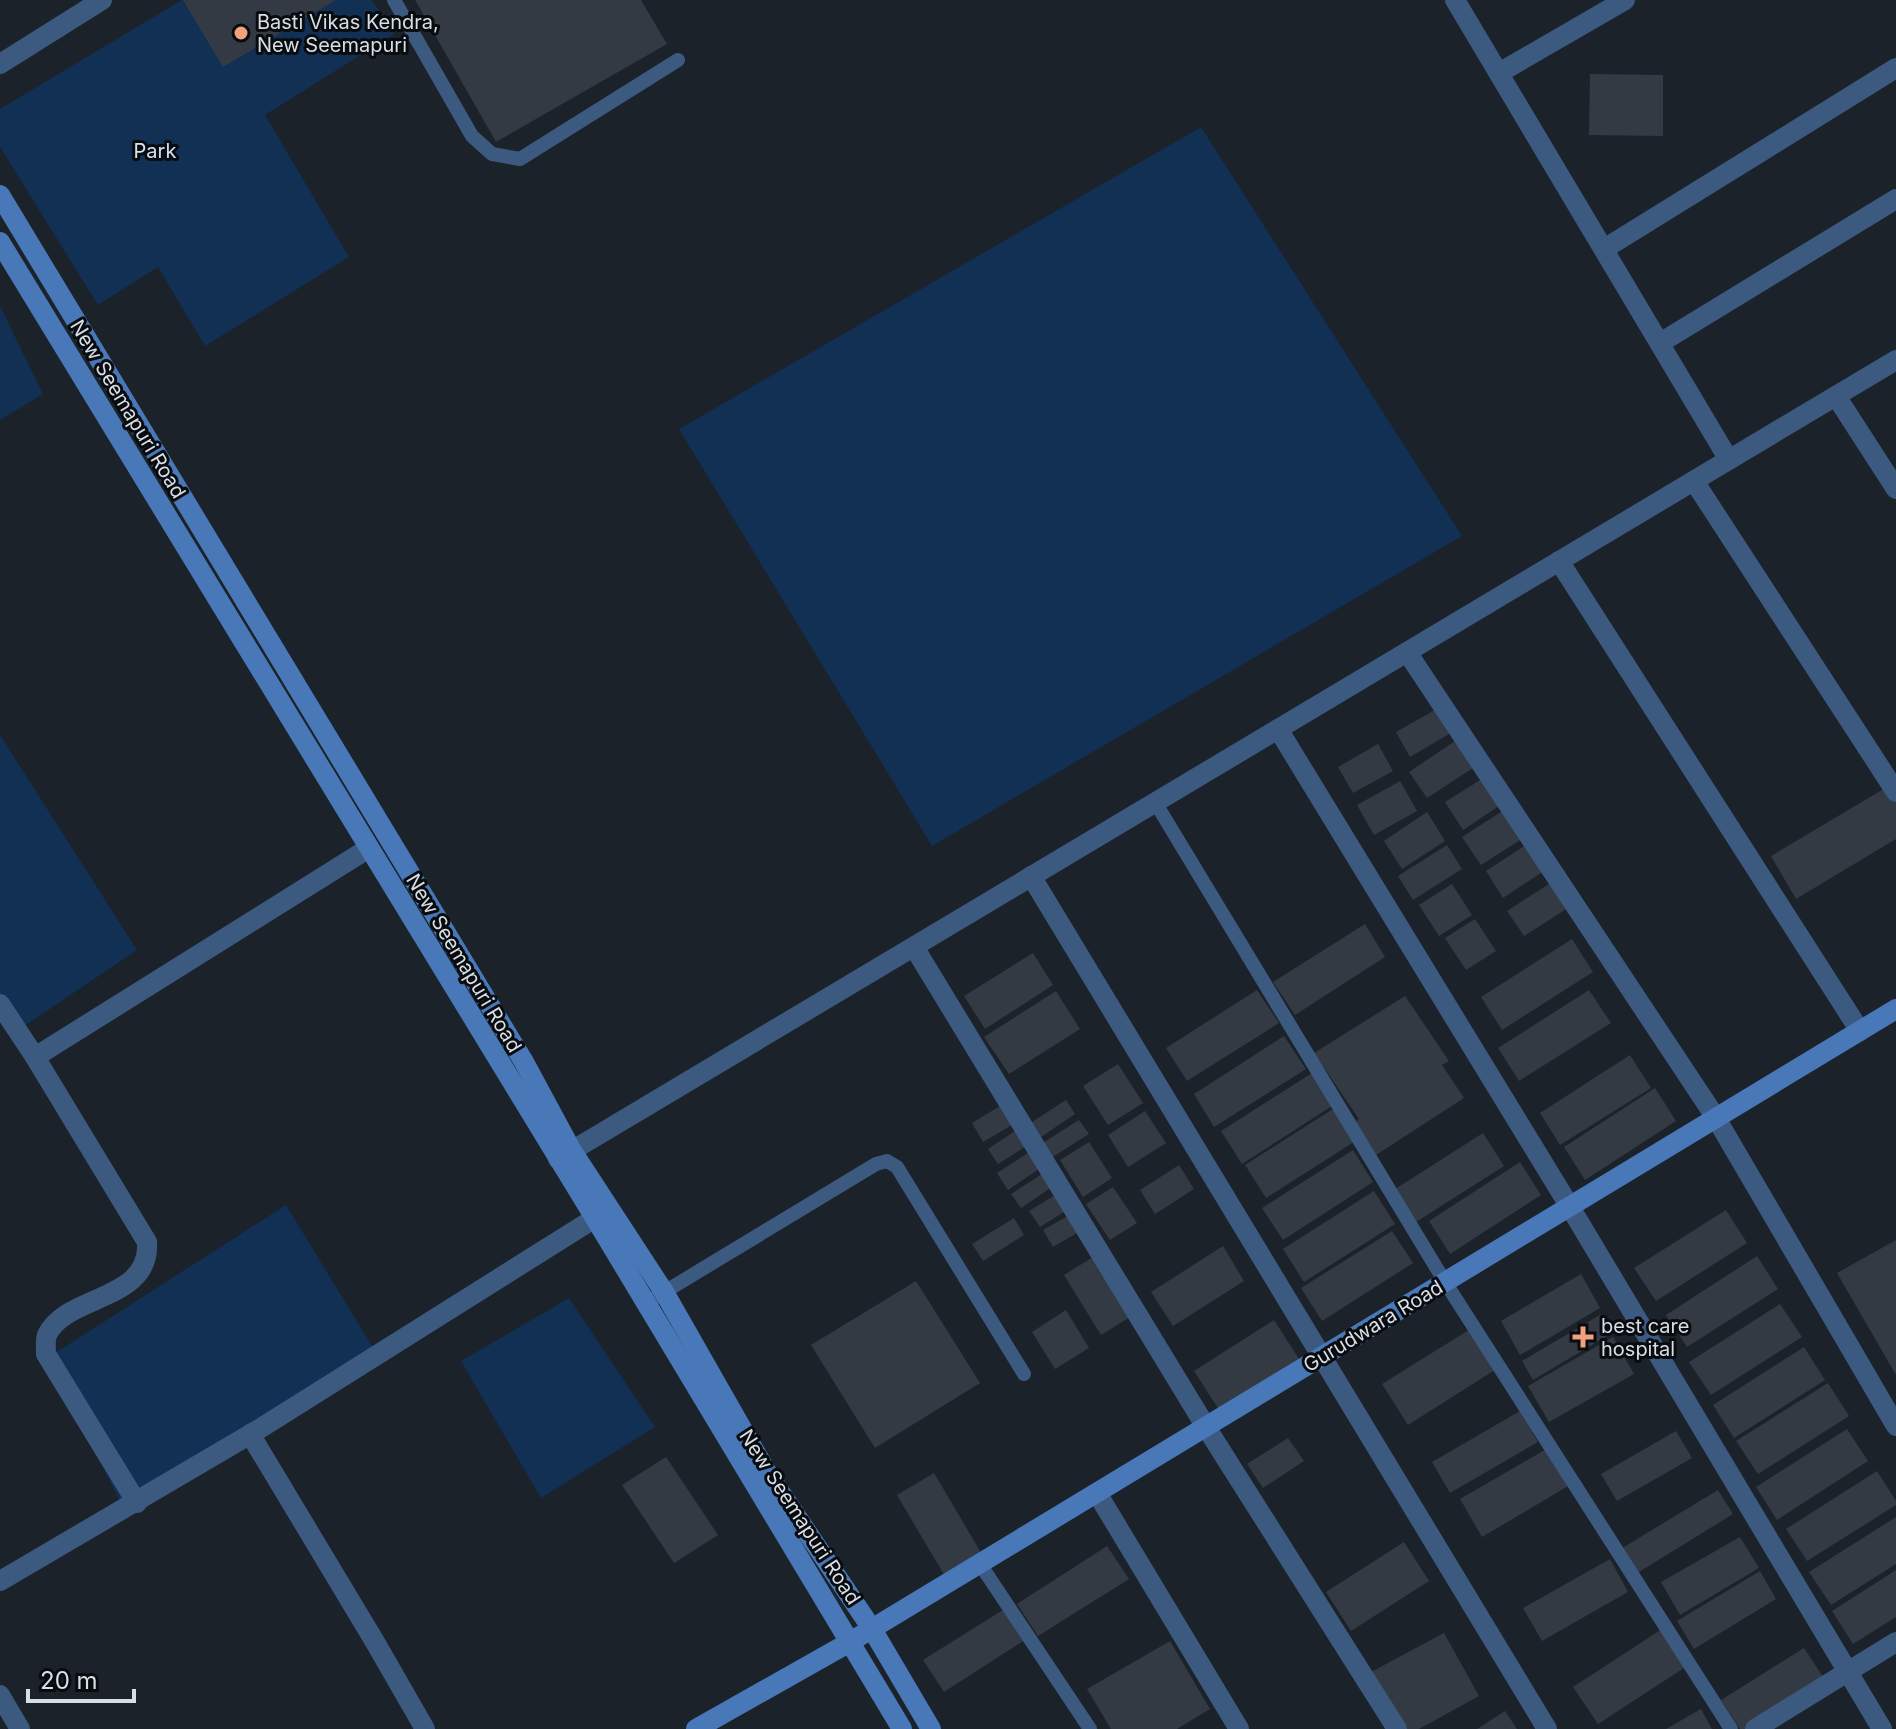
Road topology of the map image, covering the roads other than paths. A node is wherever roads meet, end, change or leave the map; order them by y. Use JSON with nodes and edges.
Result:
{"nodes":[{"id":1,"x":102,"y":0,"type":"edge"},
{"id":2,"x":394,"y":0,"type":"edge"},
{"id":3,"x":1455,"y":0,"type":"edge"},
{"id":4,"x":1625,"y":0,"type":"edge"},
{"id":5,"x":678,"y":60,"type":"dead end"},
{"id":6,"x":0,"y":64,"type":"edge"},
{"id":7,"x":1896,"y":68,"type":"edge"},
{"id":8,"x":1499,"y":73,"type":"junction"},
{"id":9,"x":0,"y":195,"type":"edge"},
{"id":10,"x":1896,"y":199,"type":"edge"},
{"id":11,"x":0,"y":242,"type":"edge"},
{"id":12,"x":1604,"y":249,"type":"junction"},
{"id":13,"x":1660,"y":343,"type":"junction"},
{"id":14,"x":1896,"y":360,"type":"edge"},
{"id":15,"x":1836,"y":396,"type":"junction"},
{"id":16,"x":1729,"y":460,"type":"junction"},
{"id":17,"x":1694,"y":481,"type":"junction"},
{"id":18,"x":1896,"y":489,"type":"edge"},
{"id":19,"x":1559,"y":561,"type":"junction"},
{"id":20,"x":1407,"y":652,"type":"junction"},
{"id":21,"x":1278,"y":729,"type":"junction"},
{"id":22,"x":1896,"y":792,"type":"edge"},
{"id":23,"x":1155,"y":802,"type":"junction"},
{"id":24,"x":369,"y":848,"type":"junction"},
{"id":25,"x":1031,"y":876,"type":"junction"},
{"id":26,"x":914,"y":947,"type":"junction"},
{"id":27,"x":0,"y":1004,"type":"edge"},
{"id":28,"x":1896,"y":1009,"type":"edge"},
{"id":29,"x":1860,"y":1031,"type":"junction"},
{"id":30,"x":35,"y":1057,"type":"junction"},
{"id":31,"x":1716,"y":1118,"type":"junction"},
{"id":32,"x":565,"y":1155,"type":"junction"},
{"id":33,"x":1570,"y":1207,"type":"junction"},
{"id":34,"x":595,"y":1218,"type":"junction"},
{"id":35,"x":1445,"y":1282,"type":"junction"},
{"id":36,"x":664,"y":1292,"type":"junction"},
{"id":37,"x":646,"y":1303,"type":"junction"},
{"id":38,"x":1320,"y":1358,"type":"junction"},
{"id":39,"x":1024,"y":1374,"type":"dead end"},
{"id":40,"x":1896,"y":1426,"type":"edge"},
{"id":41,"x":1206,"y":1427,"type":"junction"},
{"id":42,"x":250,"y":1434,"type":"junction"},
{"id":43,"x":1097,"y":1493,"type":"junction"},
{"id":44,"x":137,"y":1503,"type":"junction"},
{"id":45,"x":980,"y":1564,"type":"junction"},
{"id":46,"x":0,"y":1581,"type":"edge"},
{"id":47,"x":872,"y":1629,"type":"junction"},
{"id":48,"x":850,"y":1642,"type":"junction"},
{"id":49,"x":1896,"y":1642,"type":"edge"},
{"id":50,"x":1848,"y":1672,"type":"junction"},
{"id":51,"x":0,"y":1695,"type":"edge"},
{"id":52,"x":20,"y":1729,"type":"edge"},
{"id":53,"x":425,"y":1729,"type":"edge"},
{"id":54,"x":696,"y":1729,"type":"edge"},
{"id":55,"x":902,"y":1729,"type":"edge"},
{"id":56,"x":931,"y":1729,"type":"edge"},
{"id":57,"x":1090,"y":1729,"type":"edge"},
{"id":58,"x":1239,"y":1729,"type":"edge"},
{"id":59,"x":1397,"y":1729,"type":"edge"},
{"id":60,"x":1547,"y":1729,"type":"edge"},
{"id":61,"x":1731,"y":1729,"type":"edge"},
{"id":62,"x":1755,"y":1729,"type":"edge"},
{"id":63,"x":1882,"y":1729,"type":"edge"}],
"edges":[{"from":1,"to":6,"type":"street"},
{"from":2,"to":5,"type":"lane"},
{"from":3,"to":8,"type":"street"},
{"from":4,"to":8,"type":"street"},
{"from":7,"to":12,"type":"street"},
{"from":8,"to":12,"type":"street"},
{"from":9,"to":32,"type":"main road","name":"New Seemapuri Road"},
{"from":10,"to":13,"type":"street"},
{"from":11,"to":24,"type":"main road","name":"New Seemapuri Road"},
{"from":12,"to":13,"type":"street"},
{"from":13,"to":16,"type":"street"},
{"from":14,"to":15,"type":"street"},
{"from":15,"to":16,"type":"street"},
{"from":15,"to":18,"type":"street"},
{"from":16,"to":17,"type":"street"},
{"from":17,"to":19,"type":"street"},
{"from":17,"to":22,"type":"street"},
{"from":19,"to":20,"type":"street"},
{"from":19,"to":29,"type":"street"},
{"from":20,"to":21,"type":"street"},
{"from":20,"to":31,"type":"street"},
{"from":21,"to":23,"type":"street"},
{"from":21,"to":33,"type":"street"},
{"from":23,"to":25,"type":"street"},
{"from":23,"to":35,"type":"lane"},
{"from":24,"to":30,"type":"street"},
{"from":24,"to":32,"type":"main road","name":"New Seemapuri Road"},
{"from":25,"to":26,"type":"street"},
{"from":25,"to":38,"type":"street"},
{"from":26,"to":32,"type":"street"},
{"from":26,"to":41,"type":"street"},
{"from":27,"to":30,"type":"street"},
{"from":28,"to":29,"type":"main road","name":"Gurudwara Road"},
{"from":29,"to":31,"type":"main road","name":"Gurudwara Road"},
{"from":30,"to":44,"type":"street"},
{"from":31,"to":33,"type":"main road","name":"Gurudwara Road"},
{"from":31,"to":40,"type":"street"},
{"from":32,"to":34,"type":"main road","name":"New Seemapuri Road"},
{"from":32,"to":36,"type":"main road","name":"New Seemapuri Road"},
{"from":33,"to":35,"type":"main road","name":"Gurudwara Road"},
{"from":33,"to":50,"type":"street"},
{"from":34,"to":37,"type":"main road","name":"New Seemapuri Road"},
{"from":34,"to":42,"type":"street"},
{"from":35,"to":38,"type":"main road","name":"Gurudwara Road"},
{"from":35,"to":61,"type":"lane"},
{"from":36,"to":37,"type":"lane"},
{"from":36,"to":39,"type":"lane"},
{"from":36,"to":47,"type":"main road","name":"New Seemapuri Road"},
{"from":37,"to":48,"type":"main road","name":"New Seemapuri Road"},
{"from":38,"to":41,"type":"main road","name":"Gurudwara Road"},
{"from":38,"to":60,"type":"street"},
{"from":41,"to":43,"type":"main road","name":"Gurudwara Road"},
{"from":41,"to":59,"type":"street"},
{"from":42,"to":44,"type":"street"},
{"from":42,"to":53,"type":"street"},
{"from":43,"to":45,"type":"main road","name":"Gurudwara Road"},
{"from":43,"to":58,"type":"street"},
{"from":44,"to":46,"type":"street"},
{"from":45,"to":47,"type":"main road","name":"Gurudwara Road"},
{"from":45,"to":57,"type":"lane"},
{"from":47,"to":48,"type":"main road","name":"Gurudwara Road"},
{"from":47,"to":56,"type":"main road","name":"New Seemapuri Road"},
{"from":48,"to":54,"type":"main road","name":"Gurudwara Road"},
{"from":48,"to":55,"type":"main road","name":"New Seemapuri Road"},
{"from":49,"to":50,"type":"street"},
{"from":50,"to":62,"type":"street"},
{"from":50,"to":63,"type":"street"},
{"from":51,"to":52,"type":"street"}]}
